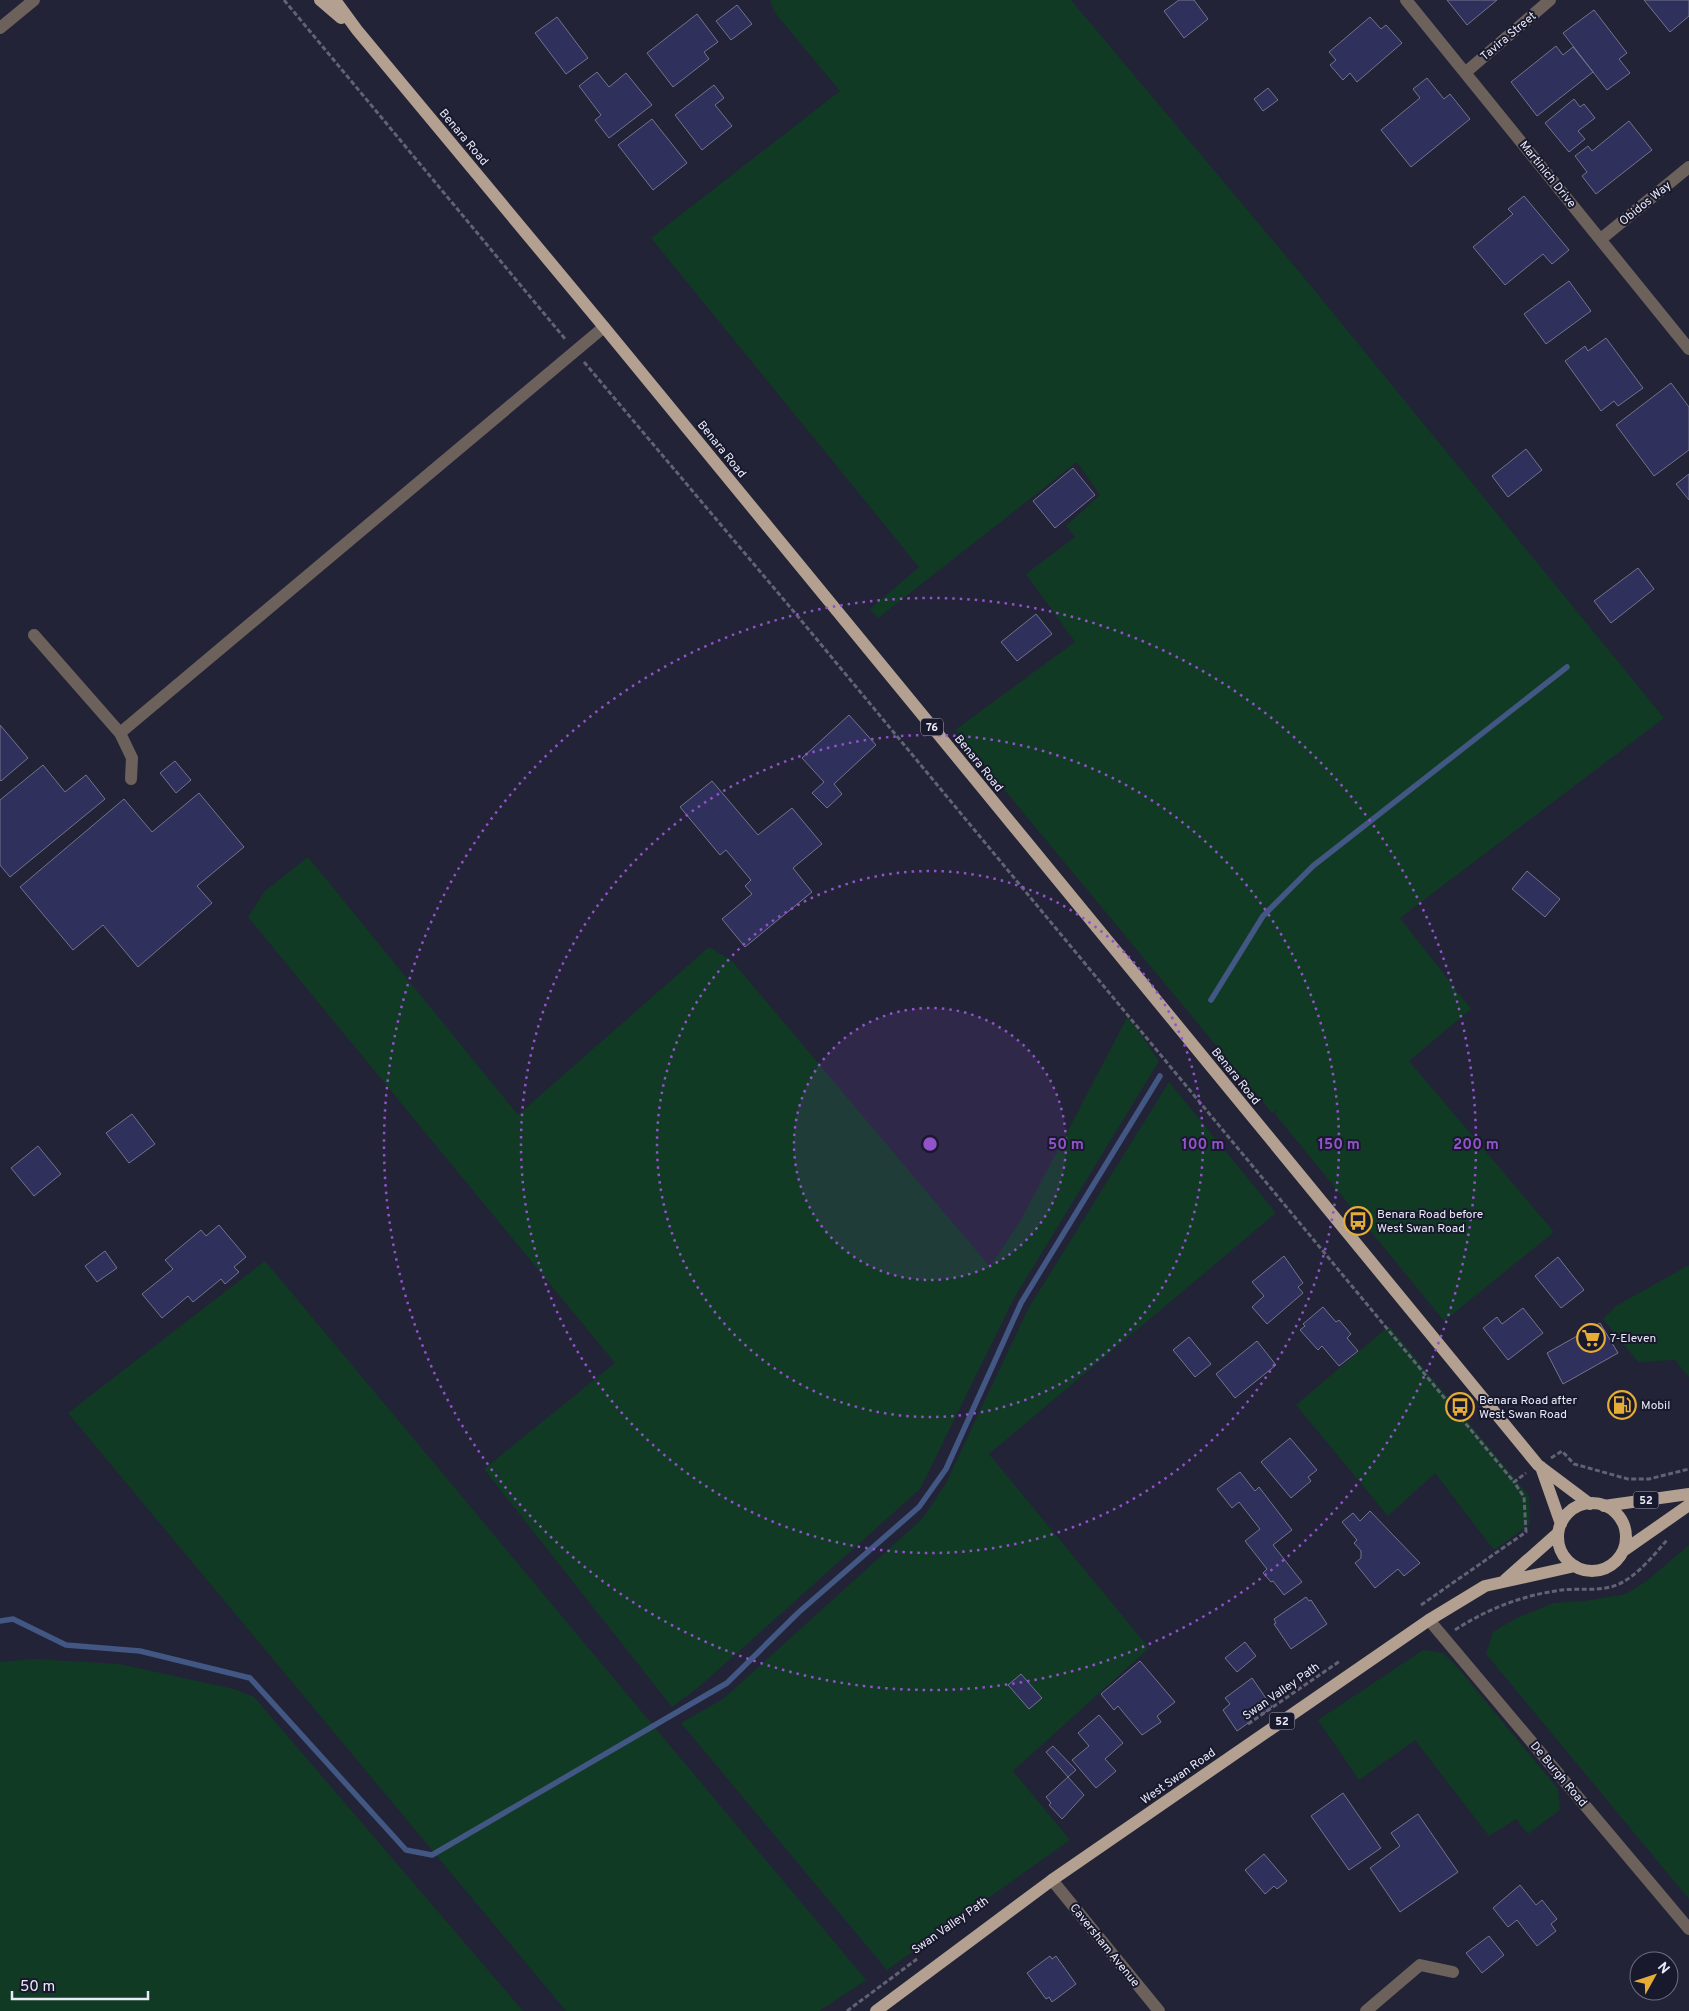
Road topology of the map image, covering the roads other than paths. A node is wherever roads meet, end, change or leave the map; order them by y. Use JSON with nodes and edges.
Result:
{"nodes":[{"id":1,"x":34,"y":0,"type":"edge"},
{"id":2,"x":320,"y":0,"type":"edge"},
{"id":3,"x":335,"y":0,"type":"edge"},
{"id":4,"x":1406,"y":0,"type":"edge"},
{"id":5,"x":1550,"y":0,"type":"edge"},
{"id":6,"x":0,"y":28,"type":"edge"},
{"id":7,"x":357,"y":30,"type":"junction"},
{"id":8,"x":1466,"y":72,"type":"junction"},
{"id":9,"x":1689,"y":167,"type":"edge"},
{"id":10,"x":1601,"y":239,"type":"junction"},
{"id":11,"x":604,"y":327,"type":"junction"},
{"id":12,"x":1689,"y":349,"type":"edge"},
{"id":13,"x":34,"y":635,"type":"dead end"},
{"id":14,"x":120,"y":733,"type":"junction"},
{"id":15,"x":131,"y":779,"type":"dead end"},
{"id":16,"x":1539,"y":1466,"type":"junction"},
{"id":17,"x":1689,"y":1494,"type":"edge"},
{"id":18,"x":1590,"y":1504,"type":"junction"},
{"id":19,"x":1689,"y":1505,"type":"edge"},
{"id":20,"x":1604,"y":1506,"type":"junction"},
{"id":21,"x":1560,"y":1529,"type":"junction"},
{"id":22,"x":1623,"y":1551,"type":"junction"},
{"id":23,"x":1575,"y":1566,"type":"junction"},
{"id":24,"x":1505,"y":1580,"type":"junction"},
{"id":25,"x":1429,"y":1620,"type":"junction"},
{"id":26,"x":1052,"y":1880,"type":"junction"},
{"id":27,"x":1689,"y":1929,"type":"edge"},
{"id":28,"x":1453,"y":1972,"type":"dead end"},
{"id":29,"x":876,"y":2011,"type":"edge"},
{"id":30,"x":1159,"y":2011,"type":"edge"},
{"id":31,"x":1366,"y":2011,"type":"edge"}],
"edges":[{"from":1,"to":6,"type":"street"},
{"from":2,"to":7,"type":"main road","name":"Benara Road","number":"76"},
{"from":3,"to":7,"type":"main road","name":"Benara Road","number":"76"},
{"from":4,"to":8,"type":"street","name":"Martinich Drive"},
{"from":5,"to":8,"type":"street","name":"Tavira Street"},
{"from":7,"to":11,"type":"main road","name":"Benara Road","number":"76"},
{"from":8,"to":10,"type":"street","name":"Martinich Drive"},
{"from":9,"to":10,"type":"street","name":"Obidos Way"},
{"from":10,"to":12,"type":"street","name":"Martinich Drive"},
{"from":11,"to":14,"type":"street"},
{"from":11,"to":16,"type":"main road","name":"Benara Road","number":"76"},
{"from":13,"to":14,"type":"street"},
{"from":14,"to":15,"type":"street"},
{"from":16,"to":18,"type":"main road","name":"Benara Road","number":"76"},
{"from":16,"to":21,"type":"main road","name":"Benara Road","number":"76"},
{"from":17,"to":20,"type":"main road","number":"52"},
{"from":18,"to":20,"type":"main road","number":"52"},
{"from":18,"to":21,"type":"main road","number":"52"},
{"from":19,"to":22,"type":"main road","number":"52"},
{"from":20,"to":22,"type":"main road","number":"52"},
{"from":21,"to":23,"type":"main road"},
{"from":21,"to":24,"type":"main road","name":"West Swan Road","number":"52"},
{"from":22,"to":23,"type":"main road","number":"52"},
{"from":23,"to":24,"type":"main road","name":"West Swan Road","number":"52"},
{"from":24,"to":25,"type":"main road","name":"West Swan Road","number":"52"},
{"from":25,"to":26,"type":"main road","name":"West Swan Road","number":"52"},
{"from":25,"to":27,"type":"street","name":"De Burgh Road"},
{"from":26,"to":29,"type":"main road","name":"West Swan Road","number":"52"},
{"from":26,"to":30,"type":"street","name":"Caversham Avenue"},
{"from":28,"to":31,"type":"street"}]}
